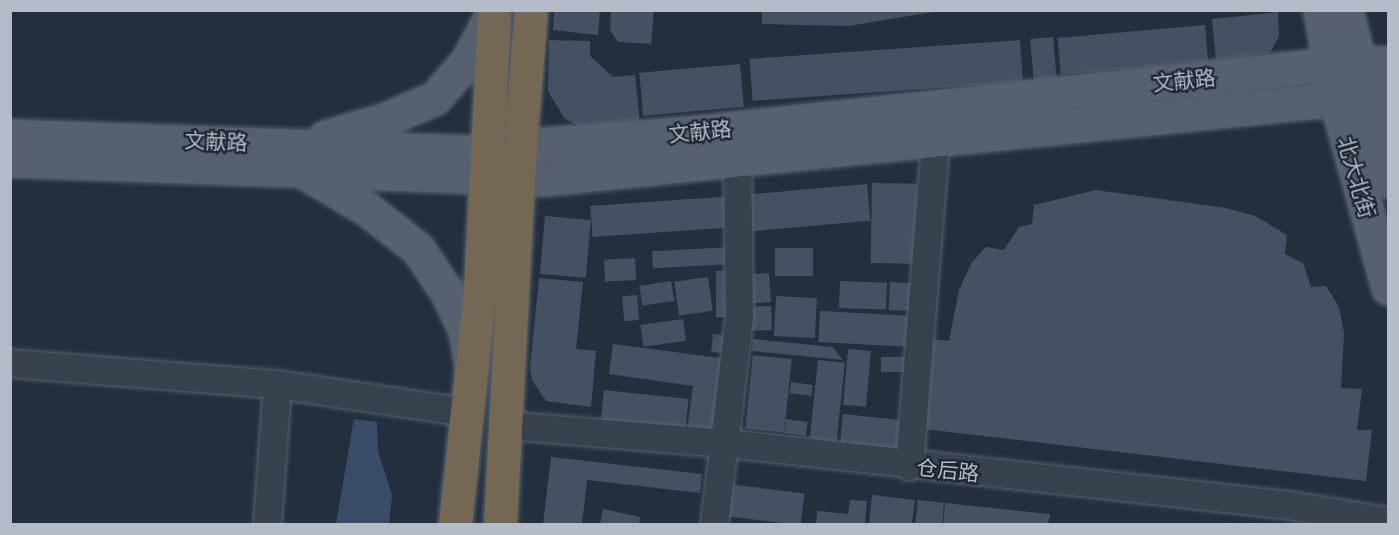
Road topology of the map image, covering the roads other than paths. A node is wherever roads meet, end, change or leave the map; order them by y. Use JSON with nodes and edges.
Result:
{"nodes":[{"id":1,"x":531,"y":10,"type":"edge"},
{"id":2,"x":1320,"y":10,"type":"edge"},
{"id":3,"x":1346,"y":10,"type":"edge"},
{"id":4,"x":494,"y":11,"type":"edge"},
{"id":5,"x":1359,"y":60,"type":"edge"},
{"id":6,"x":1379,"y":95,"type":"edge"},
{"id":7,"x":1336,"y":100,"type":"junction"},
{"id":8,"x":10,"y":136,"type":"edge"},
{"id":9,"x":935,"y":141,"type":"junction"},
{"id":10,"x":298,"y":157,"type":"junction"},
{"id":11,"x":10,"y":160,"type":"edge"},
{"id":12,"x":737,"y":160,"type":"junction"},
{"id":13,"x":504,"y":164,"type":"junction"},
{"id":14,"x":1388,"y":169,"type":"edge"},
{"id":15,"x":1389,"y":288,"type":"edge"},
{"id":16,"x":10,"y":363,"type":"edge"},
{"id":17,"x":471,"y":366,"type":"junction"},
{"id":18,"x":277,"y":384,"type":"junction"},
{"id":19,"x":466,"y":412,"type":"junction"},
{"id":20,"x":506,"y":425,"type":"junction"},
{"id":21,"x":727,"y":443,"type":"junction"},
{"id":22,"x":909,"y":466,"type":"junction"},
{"id":23,"x":1389,"y":521,"type":"edge"},
{"id":24,"x":267,"y":525,"type":"edge"},
{"id":25,"x":455,"y":525,"type":"edge"},
{"id":26,"x":500,"y":525,"type":"edge"},
{"id":27,"x":714,"y":525,"type":"edge"}],
"edges":[{"from":1,"to":13,"type":"highway"},
{"from":2,"to":5,"type":"main road"},
{"from":3,"to":5,"type":"main road"},
{"from":4,"to":10,"type":"main road"},
{"from":4,"to":13,"type":"highway"},
{"from":5,"to":6,"type":"main road","name":"北大北街"},
{"from":5,"to":7,"type":"main road","name":"北大北街"},
{"from":5,"to":13,"type":"main road","name":"文献路"},
{"from":6,"to":7,"type":"main road","name":"文献路"},
{"from":6,"to":14,"type":"main road","name":"北大北街"},
{"from":7,"to":9,"type":"main road","name":"文献路"},
{"from":7,"to":15,"type":"main road","name":"北大北街"},
{"from":8,"to":10,"type":"main road","name":"文献路"},
{"from":9,"to":12,"type":"main road","name":"文献路"},
{"from":9,"to":22,"type":"street"},
{"from":10,"to":11,"type":"main road","name":"文献路"},
{"from":10,"to":13,"type":"main road","name":"文献路"},
{"from":10,"to":17,"type":"main road"},
{"from":12,"to":13,"type":"main road","name":"文献路"},
{"from":12,"to":21,"type":"street"},
{"from":13,"to":17,"type":"highway"},
{"from":13,"to":20,"type":"highway"},
{"from":16,"to":18,"type":"street"},
{"from":17,"to":19,"type":"highway"},
{"from":18,"to":19,"type":"street"},
{"from":18,"to":24,"type":"street"},
{"from":19,"to":25,"type":"highway"},
{"from":20,"to":21,"type":"street","name":"仓后路"},
{"from":20,"to":26,"type":"highway"},
{"from":21,"to":22,"type":"street","name":"仓后路"},
{"from":21,"to":27,"type":"street"},
{"from":22,"to":23,"type":"street","name":"仓后路"}]}
